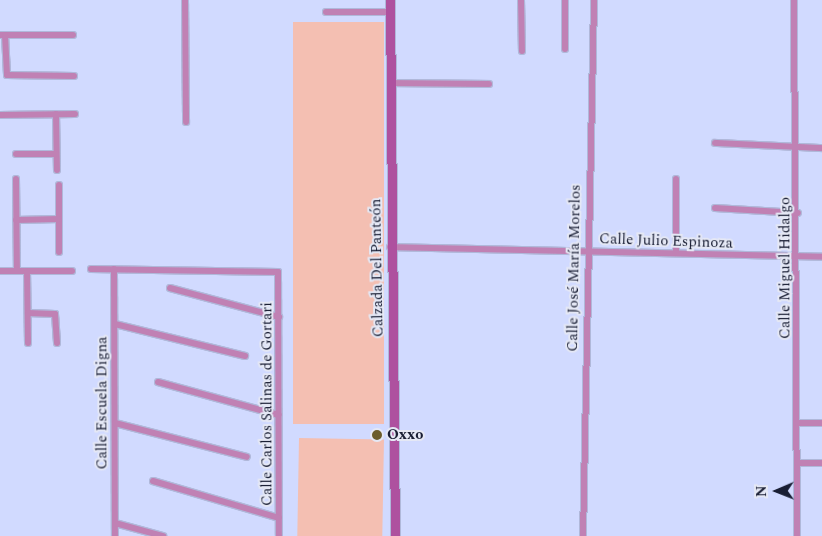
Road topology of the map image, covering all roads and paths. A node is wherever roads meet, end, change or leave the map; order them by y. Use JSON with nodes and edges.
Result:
{"nodes":[{"id":1,"x":185,"y":0,"type":"edge"},
{"id":2,"x":390,"y":0,"type":"edge"},
{"id":3,"x":521,"y":0,"type":"edge"},
{"id":4,"x":565,"y":0,"type":"edge"},
{"id":5,"x":594,"y":0,"type":"edge"},
{"id":6,"x":794,"y":0,"type":"edge"},
{"id":7,"x":326,"y":12,"type":"dead end"},
{"id":8,"x":390,"y":12,"type":"junction"},
{"id":9,"x":2,"y":35,"type":"edge"},
{"id":10,"x":73,"y":35,"type":"dead end"},
{"id":11,"x":565,"y":49,"type":"dead end"},
{"id":12,"x":522,"y":50,"type":"dead end"},
{"id":13,"x":74,"y":76,"type":"dead end"},
{"id":14,"x":390,"y":83,"type":"junction"},
{"id":15,"x":489,"y":84,"type":"dead end"},
{"id":16,"x":56,"y":114,"type":"junction"},
{"id":17,"x":75,"y":114,"type":"dead end"},
{"id":18,"x":0,"y":115,"type":"edge"},
{"id":19,"x":186,"y":122,"type":"dead end"},
{"id":20,"x":715,"y":143,"type":"dead end"},
{"id":21,"x":797,"y":147,"type":"junction"},
{"id":22,"x":822,"y":148,"type":"edge"},
{"id":23,"x":16,"y":154,"type":"dead end"},
{"id":24,"x":56,"y":154,"type":"junction"},
{"id":25,"x":57,"y":170,"type":"dead end"},
{"id":26,"x":16,"y":179,"type":"dead end"},
{"id":27,"x":676,"y":179,"type":"dead end"},
{"id":28,"x":59,"y":185,"type":"dead end"},
{"id":29,"x":716,"y":208,"type":"dead end"},
{"id":30,"x":798,"y":213,"type":"junction"},
{"id":31,"x":58,"y":219,"type":"junction"},
{"id":32,"x":16,"y":220,"type":"junction"},
{"id":33,"x":390,"y":247,"type":"junction"},
{"id":34,"x":586,"y":251,"type":"junction"},
{"id":35,"x":59,"y":252,"type":"dead end"},
{"id":36,"x":676,"y":253,"type":"junction"},
{"id":37,"x":798,"y":258,"type":"junction"},
{"id":38,"x":822,"y":258,"type":"edge"},
{"id":39,"x":91,"y":269,"type":"dead end"},
{"id":40,"x":114,"y":269,"type":"junction"},
{"id":41,"x":0,"y":271,"type":"edge"},
{"id":42,"x":16,"y":271,"type":"junction"},
{"id":43,"x":27,"y":271,"type":"junction"},
{"id":44,"x":72,"y":272,"type":"dead end"},
{"id":45,"x":170,"y":288,"type":"dead end"},
{"id":46,"x":28,"y":313,"type":"junction"},
{"id":47,"x":280,"y":317,"type":"junction"},
{"id":48,"x":115,"y":324,"type":"junction"},
{"id":49,"x":28,"y":343,"type":"dead end"},
{"id":50,"x":57,"y":343,"type":"dead end"},
{"id":51,"x":245,"y":356,"type":"dead end"},
{"id":52,"x":158,"y":382,"type":"dead end"},
{"id":53,"x":279,"y":415,"type":"junction"},
{"id":54,"x":115,"y":422,"type":"junction"},
{"id":55,"x":798,"y":423,"type":"junction"},
{"id":56,"x":822,"y":423,"type":"edge"},
{"id":57,"x":246,"y":457,"type":"dead end"},
{"id":58,"x":798,"y":463,"type":"junction"},
{"id":59,"x":822,"y":463,"type":"edge"},
{"id":60,"x":153,"y":481,"type":"dead end"},
{"id":61,"x":279,"y":518,"type":"junction"},
{"id":62,"x":115,"y":523,"type":"junction"},
{"id":63,"x":115,"y":536,"type":"edge"},
{"id":64,"x":163,"y":536,"type":"edge"},
{"id":65,"x":279,"y":536,"type":"edge"},
{"id":66,"x":395,"y":536,"type":"edge"},
{"id":67,"x":583,"y":536,"type":"edge"},
{"id":68,"x":797,"y":536,"type":"edge"}],
"edges":[{"from":1,"to":19,"type":"street"},
{"from":2,"to":8,"type":"main road","name":"Calzada Del Panteón"},
{"from":3,"to":12,"type":"street"},
{"from":4,"to":11,"type":"street"},
{"from":5,"to":34,"type":"street","name":"Calle José María Morelos"},
{"from":6,"to":21,"type":"street","name":"Calle Miguel Hidalgo"},
{"from":7,"to":8,"type":"street"},
{"from":8,"to":14,"type":"main road","name":"Calzada Del Panteón"},
{"from":9,"to":10,"type":"street"},
{"from":9,"to":13,"type":"street"},
{"from":14,"to":15,"type":"street"},
{"from":14,"to":33,"type":"main road","name":"Calzada Del Panteón"},
{"from":16,"to":17,"type":"street"},
{"from":16,"to":18,"type":"street"},
{"from":16,"to":24,"type":"street"},
{"from":20,"to":21,"type":"street"},
{"from":21,"to":22,"type":"street"},
{"from":21,"to":30,"type":"street","name":"Calle Miguel Hidalgo"},
{"from":23,"to":24,"type":"street"},
{"from":24,"to":25,"type":"street"},
{"from":26,"to":32,"type":"street"},
{"from":27,"to":36,"type":"street"},
{"from":28,"to":31,"type":"street"},
{"from":29,"to":30,"type":"street"},
{"from":30,"to":37,"type":"street","name":"Calle Miguel Hidalgo"},
{"from":31,"to":32,"type":"street"},
{"from":31,"to":35,"type":"street"},
{"from":32,"to":42,"type":"street"},
{"from":33,"to":34,"type":"street","name":"Calle Julio Espinoza"},
{"from":33,"to":66,"type":"main road","name":"Calzada Del Panteón"},
{"from":34,"to":36,"type":"street","name":"Calle Julio Espinoza"},
{"from":34,"to":67,"type":"street","name":"Calle José María Morelos"},
{"from":36,"to":37,"type":"street","name":"Calle Julio Espinoza"},
{"from":37,"to":38,"type":"street","name":"Calle Julio Espinoza"},
{"from":37,"to":55,"type":"street","name":"Calle Miguel Hidalgo"},
{"from":39,"to":40,"type":"street"},
{"from":40,"to":47,"type":"street","name":"Calle Carlos Salinas de Gortari"},
{"from":40,"to":48,"type":"street","name":"Calle Escuela Digna"},
{"from":41,"to":42,"type":"street"},
{"from":42,"to":43,"type":"street"},
{"from":43,"to":44,"type":"street"},
{"from":43,"to":46,"type":"street"},
{"from":45,"to":47,"type":"street"},
{"from":46,"to":49,"type":"street"},
{"from":46,"to":50,"type":"street"},
{"from":47,"to":53,"type":"street","name":"Calle Carlos Salinas de Gortari"},
{"from":48,"to":51,"type":"street"},
{"from":48,"to":54,"type":"street","name":"Calle Escuela Digna"},
{"from":52,"to":53,"type":"street"},
{"from":53,"to":61,"type":"street","name":"Calle Carlos Salinas de Gortari"},
{"from":54,"to":57,"type":"street"},
{"from":54,"to":62,"type":"street","name":"Calle Escuela Digna"},
{"from":55,"to":56,"type":"street"},
{"from":55,"to":58,"type":"street","name":"Calle Miguel Hidalgo"},
{"from":58,"to":59,"type":"street"},
{"from":58,"to":68,"type":"street","name":"Calle Miguel Hidalgo"},
{"from":60,"to":61,"type":"street"},
{"from":61,"to":65,"type":"street","name":"Calle Carlos Salinas de Gortari"},
{"from":62,"to":63,"type":"street","name":"Calle Escuela Digna"},
{"from":62,"to":64,"type":"street"}]}
